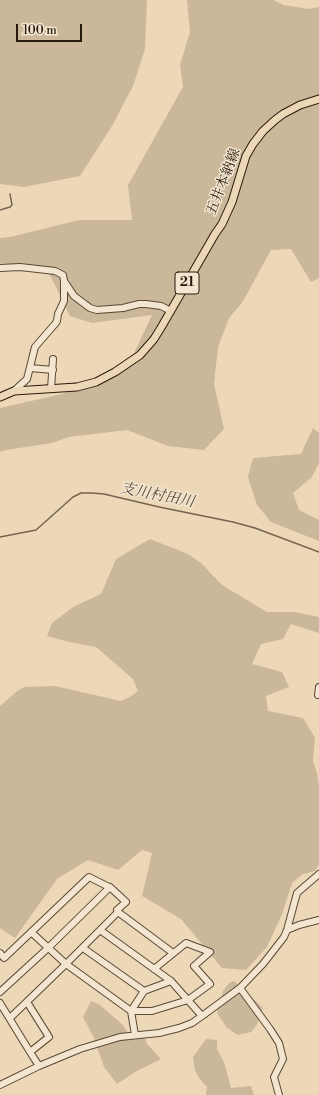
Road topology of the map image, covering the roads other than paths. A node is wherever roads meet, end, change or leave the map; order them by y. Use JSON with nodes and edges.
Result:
{"nodes":[{"id":1,"x":319,"y":99,"type":"edge"},
{"id":2,"x":0,"y":268,"type":"edge"},
{"id":3,"x":64,"y":281,"type":"junction"},
{"id":4,"x":171,"y":311,"type":"junction"},
{"id":5,"x":53,"y":359,"type":"dead end"},
{"id":6,"x":30,"y":368,"type":"junction"},
{"id":7,"x":53,"y":370,"type":"junction"},
{"id":8,"x":51,"y":389,"type":"junction"},
{"id":9,"x":14,"y":391,"type":"junction"},
{"id":10,"x":0,"y":397,"type":"edge"},
{"id":11,"x":319,"y":687,"type":"edge"},
{"id":12,"x":319,"y":695,"type":"edge"},
{"id":13,"x":319,"y":874,"type":"edge"},
{"id":14,"x":110,"y":887,"type":"junction"},
{"id":15,"x":118,"y":912,"type":"junction"},
{"id":16,"x":319,"y":920,"type":"edge"},
{"id":17,"x":100,"y":930,"type":"junction"},
{"id":18,"x":287,"y":930,"type":"junction"},
{"id":19,"x":31,"y":932,"type":"junction"},
{"id":20,"x":48,"y":948,"type":"junction"},
{"id":21,"x":83,"y":948,"type":"junction"},
{"id":22,"x":0,"y":953,"type":"edge"},
{"id":23,"x":173,"y":954,"type":"junction"},
{"id":24,"x":66,"y":964,"type":"junction"},
{"id":25,"x":154,"y":969,"type":"junction"},
{"id":26,"x":171,"y":981,"type":"junction"},
{"id":27,"x":240,"y":988,"type":"junction"},
{"id":28,"x":144,"y":991,"type":"junction"},
{"id":29,"x":0,"y":992,"type":"edge"},
{"id":30,"x":188,"y":1000,"type":"junction"},
{"id":31,"x":27,"y":1002,"type":"junction"},
{"id":32,"x":0,"y":1003,"type":"edge"},
{"id":33,"x":3,"y":1010,"type":"edge"},
{"id":34,"x":132,"y":1011,"type":"junction"},
{"id":35,"x":202,"y":1016,"type":"junction"},
{"id":36,"x":10,"y":1018,"type":"junction"},
{"id":37,"x":135,"y":1035,"type":"junction"},
{"id":38,"x":30,"y":1052,"type":"junction"},
{"id":39,"x":39,"y":1066,"type":"junction"},
{"id":40,"x":0,"y":1085,"type":"edge"},
{"id":41,"x":279,"y":1095,"type":"edge"}],
"edges":[{"from":1,"to":4,"type":"main road","name":"五井本納線","number":"21"},
{"from":2,"to":3,"type":"street"},
{"from":3,"to":4,"type":"street"},
{"from":3,"to":6,"type":"street"},
{"from":4,"to":8,"type":"main road","name":"五井本納線","number":"21"},
{"from":5,"to":7,"type":"street"},
{"from":6,"to":7,"type":"street"},
{"from":6,"to":9,"type":"street"},
{"from":7,"to":8,"type":"street"},
{"from":8,"to":9,"type":"main road","name":"五井本納線","number":"21"},
{"from":9,"to":10,"type":"main road","name":"五井本納線","number":"21"},
{"from":11,"to":12,"type":"street"},
{"from":13,"to":18,"type":"street"},
{"from":14,"to":15,"type":"street"},
{"from":14,"to":19,"type":"street"},
{"from":14,"to":20,"type":"street"},
{"from":15,"to":17,"type":"street"},
{"from":15,"to":23,"type":"street"},
{"from":16,"to":18,"type":"street"},
{"from":17,"to":21,"type":"street"},
{"from":17,"to":25,"type":"street"},
{"from":18,"to":27,"type":"street"},
{"from":19,"to":20,"type":"street"},
{"from":19,"to":22,"type":"street"},
{"from":20,"to":24,"type":"street"},
{"from":20,"to":29,"type":"street"},
{"from":21,"to":24,"type":"street"},
{"from":21,"to":28,"type":"street"},
{"from":23,"to":25,"type":"street"},
{"from":23,"to":30,"type":"street"},
{"from":24,"to":31,"type":"street"},
{"from":24,"to":34,"type":"street"},
{"from":25,"to":26,"type":"street"},
{"from":26,"to":28,"type":"street"},
{"from":26,"to":30,"type":"street"},
{"from":27,"to":35,"type":"street"},
{"from":27,"to":41,"type":"street"},
{"from":28,"to":34,"type":"street"},
{"from":30,"to":34,"type":"street"},
{"from":30,"to":35,"type":"street"},
{"from":31,"to":36,"type":"street"},
{"from":31,"to":38,"type":"street"},
{"from":32,"to":33,"type":"street"},
{"from":33,"to":36,"type":"street"},
{"from":34,"to":37,"type":"street"},
{"from":35,"to":37,"type":"street"},
{"from":36,"to":38,"type":"street"},
{"from":37,"to":39,"type":"street"},
{"from":38,"to":39,"type":"street"},
{"from":39,"to":40,"type":"street"}]}
